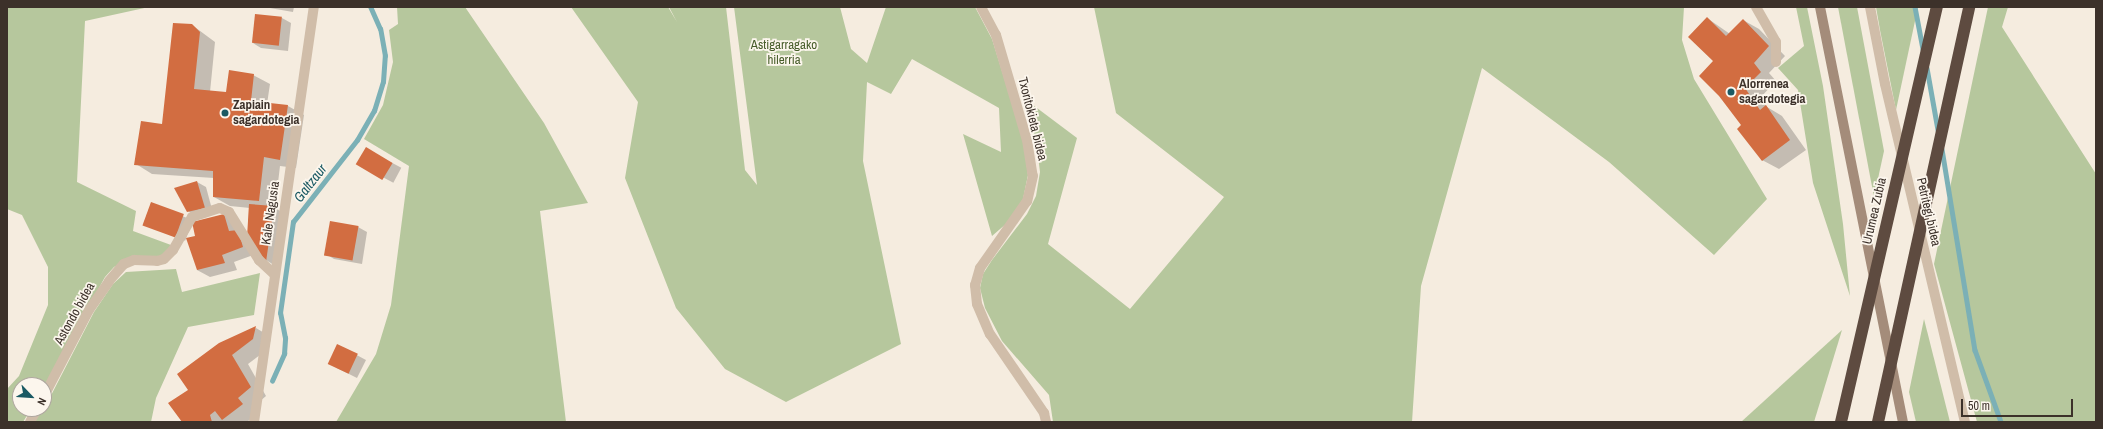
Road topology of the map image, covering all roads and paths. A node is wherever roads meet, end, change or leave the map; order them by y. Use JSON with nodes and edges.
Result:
{"nodes":[{"id":1,"x":314,"y":7,"type":"edge"},
{"id":2,"x":981,"y":7,"type":"edge"},
{"id":3,"x":1756,"y":7,"type":"edge"},
{"id":4,"x":1820,"y":7,"type":"edge"},
{"id":5,"x":1870,"y":7,"type":"edge"},
{"id":6,"x":1937,"y":7,"type":"edge"},
{"id":7,"x":1969,"y":7,"type":"edge"},
{"id":8,"x":1776,"y":62,"type":"dead end"},
{"id":9,"x":275,"y":275,"type":"junction"},
{"id":10,"x":52,"y":381,"type":"edge"},
{"id":11,"x":254,"y":422,"type":"edge"},
{"id":12,"x":1046,"y":422,"type":"edge"},
{"id":13,"x":1841,"y":422,"type":"edge"},
{"id":14,"x":1878,"y":422,"type":"edge"},
{"id":15,"x":1903,"y":422,"type":"edge"},
{"id":16,"x":1965,"y":422,"type":"edge"}],
"edges":[{"from":1,"to":9,"type":"street","name":"Kale Nagusia"},
{"from":2,"to":12,"type":"street","name":"Txoritokieta bidea"},
{"from":3,"to":8,"type":"street"},
{"from":4,"to":15,"type":"main road"},
{"from":5,"to":16,"type":"street","name":"Petritegi bidea"},
{"from":6,"to":13,"type":"highway","name":"Urumea Zubia","bridge":true},
{"from":7,"to":14,"type":"highway","bridge":true},
{"from":9,"to":10,"type":"street","name":"Astondo bidea"},
{"from":9,"to":11,"type":"street","name":"Kale Nagusia"}]}
